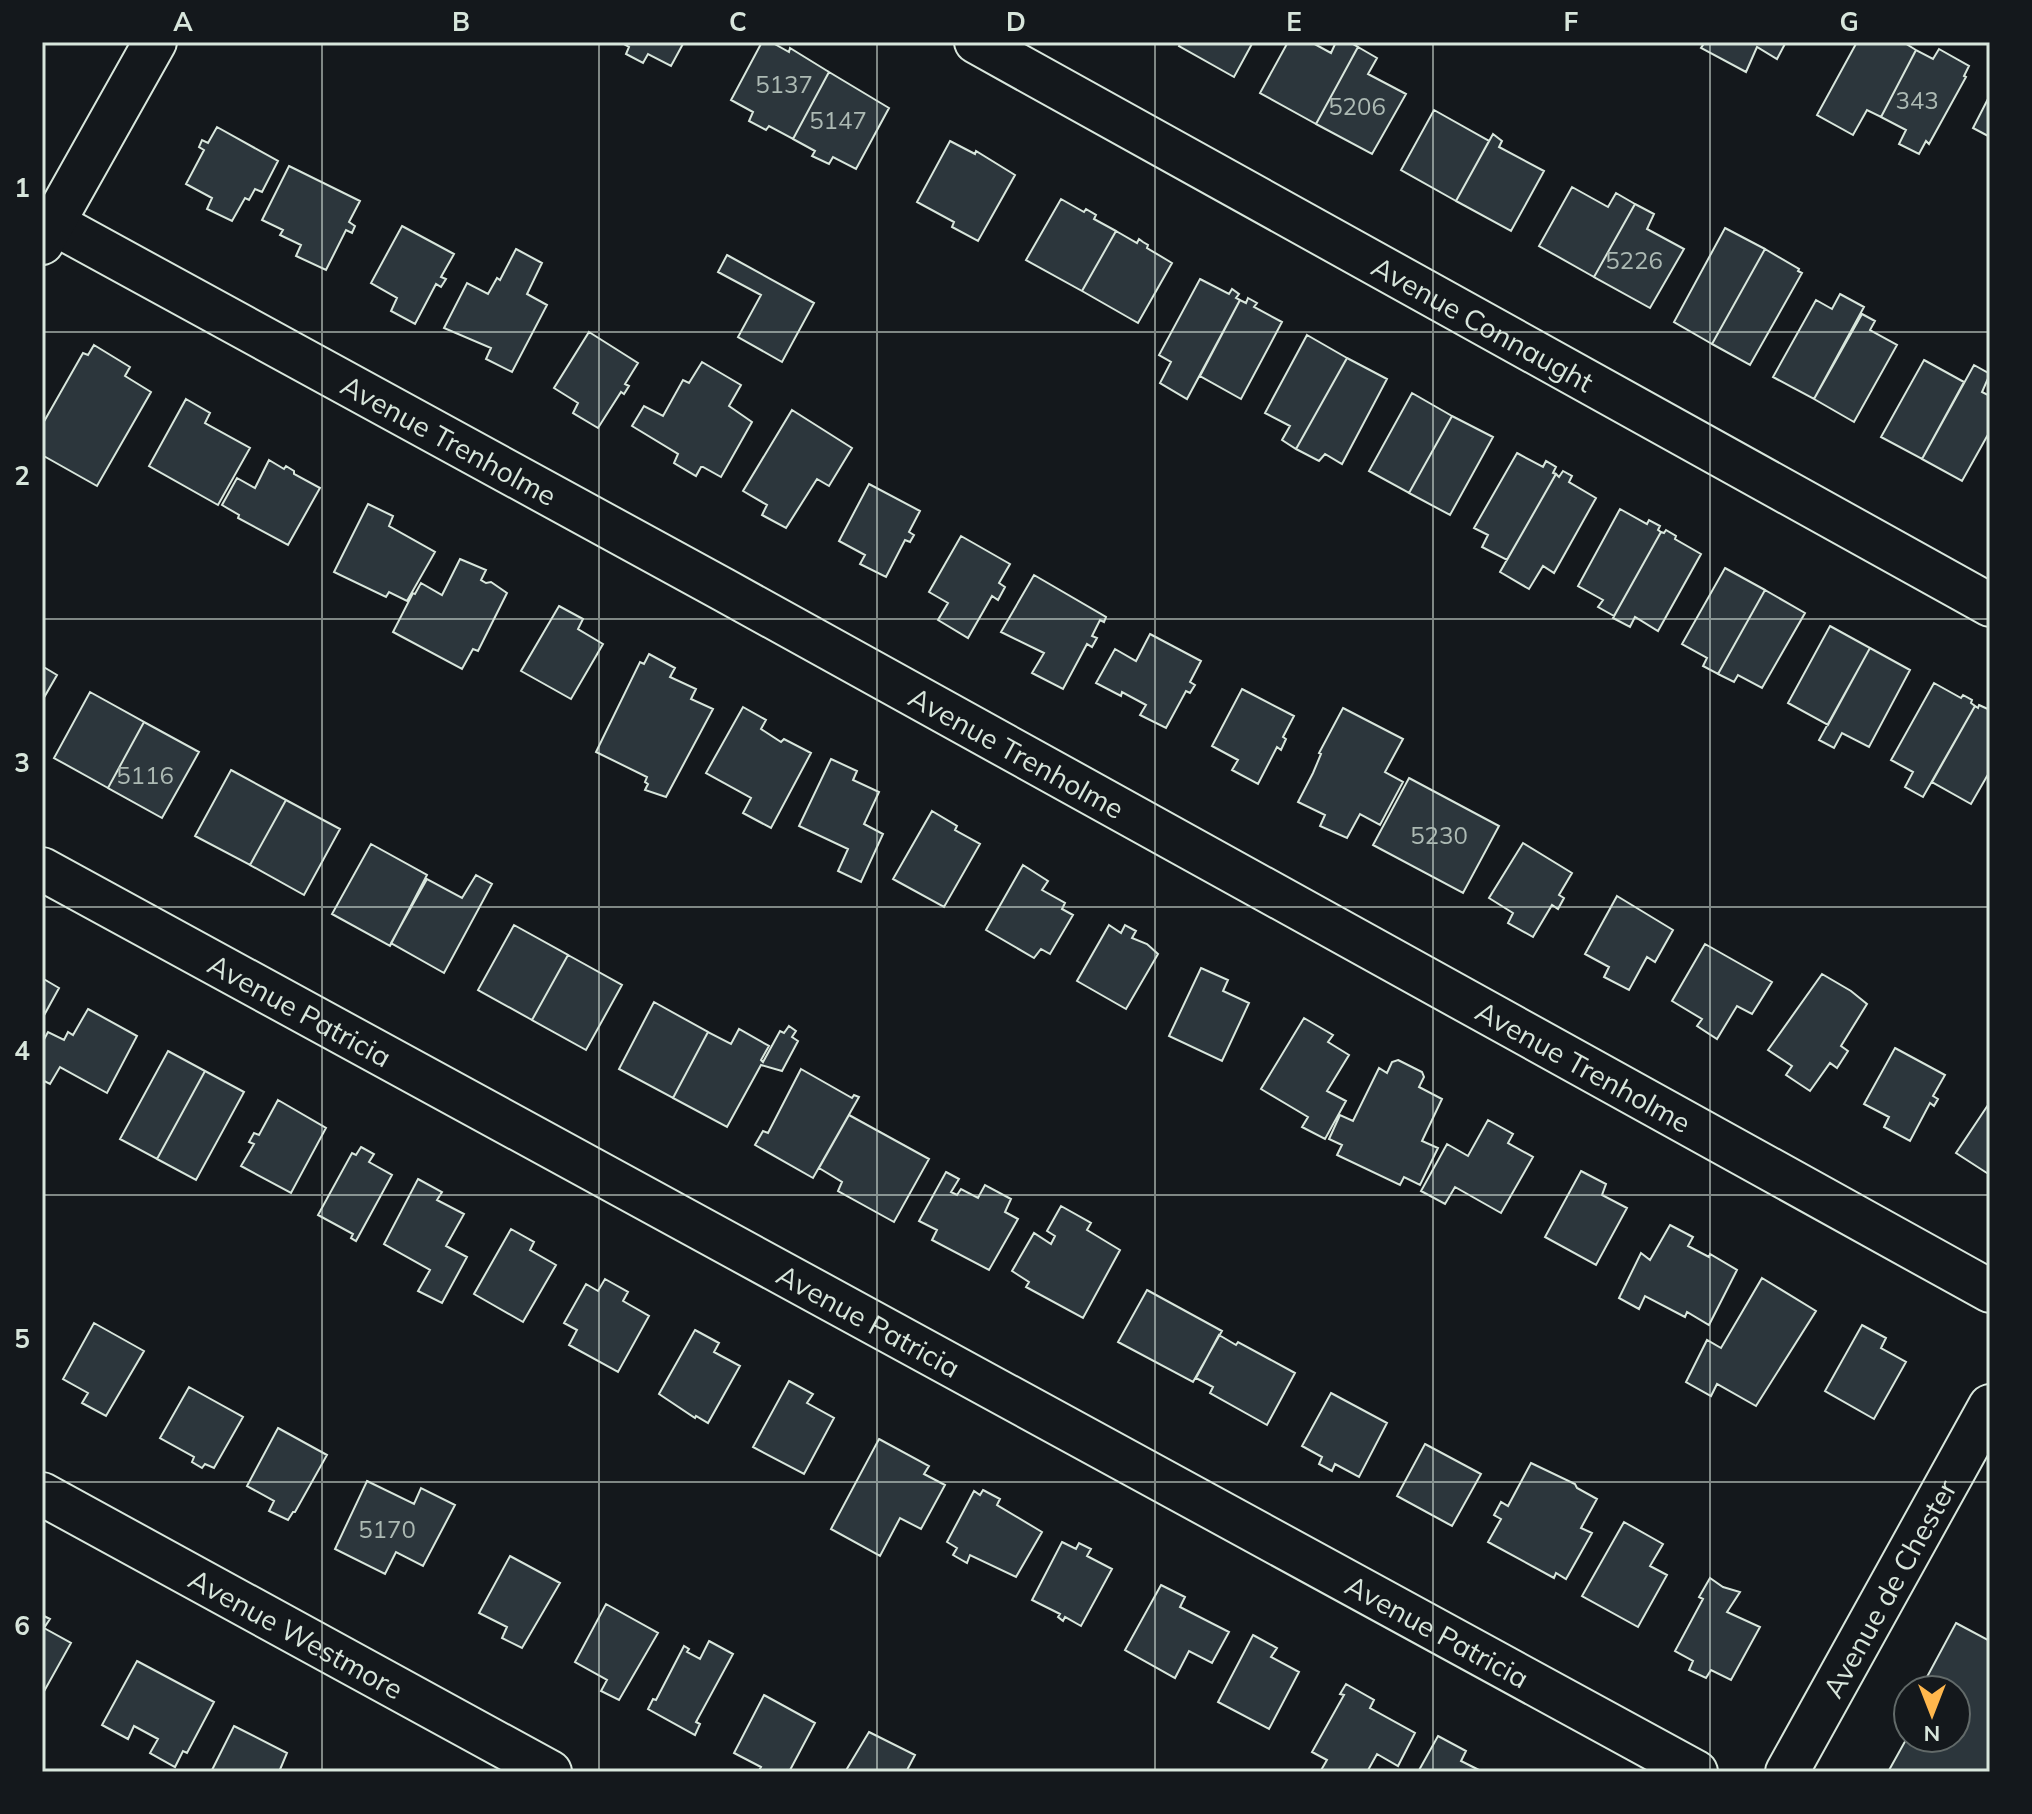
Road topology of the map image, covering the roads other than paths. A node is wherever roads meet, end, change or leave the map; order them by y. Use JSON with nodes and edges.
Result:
{"nodes":[{"id":1,"x":155,"y":42,"type":"edge"},
{"id":2,"x":976,"y":42,"type":"edge"},
{"id":3,"x":46,"y":228,"type":"edge"},
{"id":4,"x":1990,"y":605,"type":"edge"},
{"id":5,"x":42,"y":869,"type":"edge"},
{"id":6,"x":1990,"y":1291,"type":"edge"},
{"id":7,"x":1990,"y":1406,"type":"edge"},
{"id":8,"x":42,"y":1494,"type":"edge"},
{"id":9,"x":550,"y":1772,"type":"edge"},
{"id":10,"x":1696,"y":1772,"type":"edge"},
{"id":11,"x":1787,"y":1772,"type":"edge"}],
"edges":[{"from":1,"to":3,"type":"street"},
{"from":2,"to":4,"type":"street","name":"Avenue Connaught"},
{"from":3,"to":6,"type":"street","name":"Avenue Trenholme"},
{"from":5,"to":10,"type":"street","name":"Avenue Patricia"},
{"from":7,"to":11,"type":"street","name":"Avenue de Chester"},
{"from":8,"to":9,"type":"street","name":"Avenue Westmore"}]}
